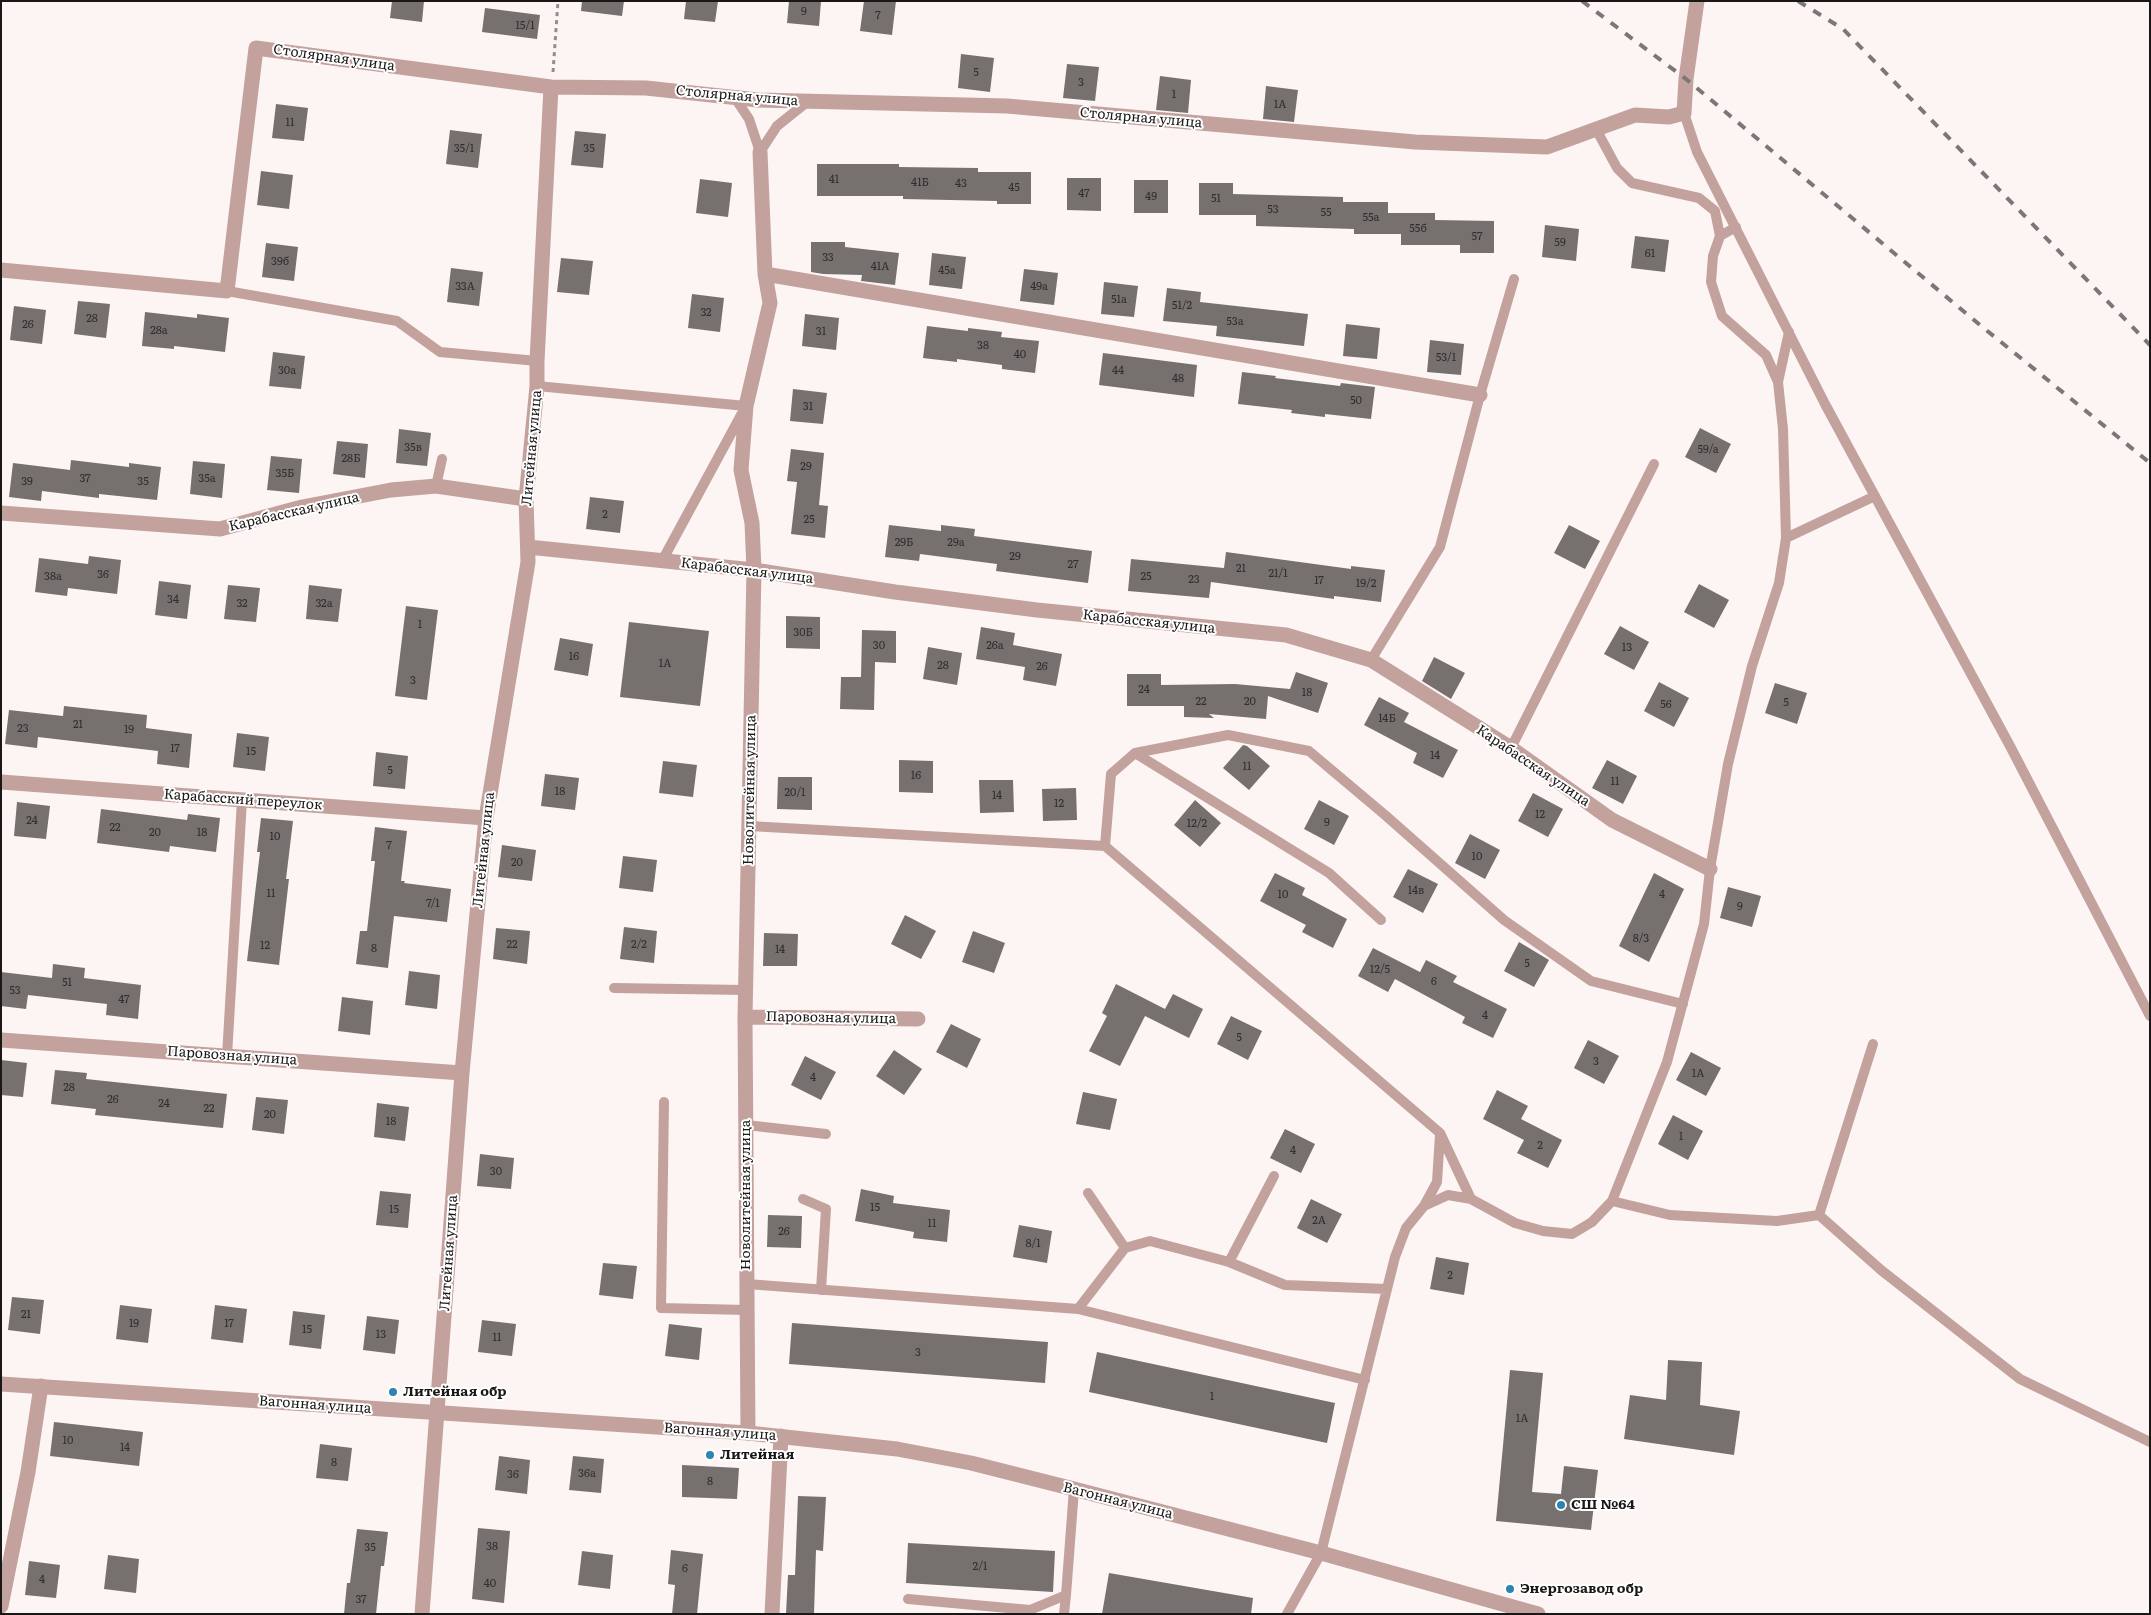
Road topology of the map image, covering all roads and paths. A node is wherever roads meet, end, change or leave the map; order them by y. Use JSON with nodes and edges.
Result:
{"nodes":[{"id":1,"x":558,"y":1,"type":"edge"},
{"id":2,"x":1698,"y":1,"type":"edge"},
{"id":3,"x":551,"y":87,"type":"junction"},
{"id":4,"x":735,"y":98,"type":"junction"},
{"id":5,"x":807,"y":102,"type":"junction"},
{"id":6,"x":1684,"y":113,"type":"junction"},
{"id":7,"x":1596,"y":129,"type":"junction"},
{"id":8,"x":760,"y":152,"type":"junction"},
{"id":9,"x":1736,"y":227,"type":"junction"},
{"id":10,"x":1720,"y":236,"type":"junction"},
{"id":11,"x":1,"y":270,"type":"edge"},
{"id":12,"x":766,"y":274,"type":"junction"},
{"id":13,"x":1514,"y":279,"type":"dead end"},
{"id":14,"x":227,"y":291,"type":"junction"},
{"id":15,"x":1789,"y":332,"type":"junction"},
{"id":16,"x":537,"y":361,"type":"junction"},
{"id":17,"x":1778,"y":382,"type":"junction"},
{"id":18,"x":537,"y":386,"type":"junction"},
{"id":19,"x":1480,"y":394,"type":"junction"},
{"id":20,"x":746,"y":406,"type":"junction"},
{"id":21,"x":442,"y":459,"type":"dead end"},
{"id":22,"x":1654,"y":464,"type":"dead end"},
{"id":23,"x":436,"y":486,"type":"junction"},
{"id":24,"x":1875,"y":496,"type":"junction"},
{"id":25,"x":526,"y":499,"type":"junction"},
{"id":26,"x":1,"y":513,"type":"edge"},
{"id":27,"x":1786,"y":538,"type":"junction"},
{"id":28,"x":528,"y":546,"type":"junction"},
{"id":29,"x":662,"y":561,"type":"junction"},
{"id":30,"x":754,"y":570,"type":"junction"},
{"id":31,"x":1371,"y":660,"type":"junction"},
{"id":32,"x":1510,"y":748,"type":"junction"},
{"id":33,"x":1135,"y":753,"type":"junction"},
{"id":34,"x":1,"y":782,"type":"edge"},
{"id":35,"x":242,"y":800,"type":"junction"},
{"id":36,"x":486,"y":818,"type":"junction"},
{"id":37,"x":749,"y":826,"type":"junction"},
{"id":38,"x":1105,"y":846,"type":"junction"},
{"id":39,"x":1710,"y":869,"type":"junction"},
{"id":40,"x":1381,"y":920,"type":"dead end"},
{"id":41,"x":614,"y":988,"type":"dead end"},
{"id":42,"x":745,"y":990,"type":"junction"},
{"id":43,"x":1682,"y":1004,"type":"junction"},
{"id":44,"x":745,"y":1016,"type":"junction"},
{"id":45,"x":2150,"y":1016,"type":"edge"},
{"id":46,"x":918,"y":1019,"type":"dead end"},
{"id":47,"x":1,"y":1040,"type":"edge"},
{"id":48,"x":1873,"y":1044,"type":"dead end"},
{"id":49,"x":227,"y":1056,"type":"junction"},
{"id":50,"x":462,"y":1073,"type":"junction"},
{"id":51,"x":664,"y":1102,"type":"dead end"},
{"id":52,"x":746,"y":1125,"type":"junction"},
{"id":53,"x":1440,"y":1133,"type":"junction"},
{"id":54,"x":826,"y":1134,"type":"dead end"},
{"id":55,"x":1274,"y":1176,"type":"dead end"},
{"id":56,"x":1088,"y":1193,"type":"dead end"},
{"id":57,"x":803,"y":1198,"type":"dead end"},
{"id":58,"x":1471,"y":1199,"type":"junction"},
{"id":59,"x":1612,"y":1201,"type":"junction"},
{"id":60,"x":1424,"y":1206,"type":"junction"},
{"id":61,"x":1819,"y":1215,"type":"junction"},
{"id":62,"x":1125,"y":1248,"type":"junction"},
{"id":63,"x":1229,"y":1262,"type":"junction"},
{"id":64,"x":747,"y":1284,"type":"junction"},
{"id":65,"x":1387,"y":1289,"type":"junction"},
{"id":66,"x":820,"y":1290,"type":"junction"},
{"id":67,"x":1078,"y":1309,"type":"junction"},
{"id":68,"x":747,"y":1310,"type":"junction"},
{"id":69,"x":1364,"y":1380,"type":"junction"},
{"id":70,"x":1,"y":1384,"type":"edge"},
{"id":71,"x":41,"y":1386,"type":"junction"},
{"id":72,"x":437,"y":1413,"type":"junction"},
{"id":73,"x":748,"y":1433,"type":"junction"},
{"id":74,"x":781,"y":1436,"type":"junction"},
{"id":75,"x":2150,"y":1442,"type":"edge"},
{"id":76,"x":1074,"y":1489,"type":"junction"},
{"id":77,"x":1321,"y":1553,"type":"junction"},
{"id":78,"x":1066,"y":1595,"type":"junction"},
{"id":79,"x":908,"y":1600,"type":"dead end"},
{"id":80,"x":1,"y":1606,"type":"edge"},
{"id":81,"x":989,"y":1610,"type":"edge"},
{"id":82,"x":422,"y":1614,"type":"edge"},
{"id":83,"x":772,"y":1614,"type":"edge"},
{"id":84,"x":1064,"y":1614,"type":"edge"},
{"id":85,"x":1286,"y":1614,"type":"edge"},
{"id":86,"x":1538,"y":1614,"type":"edge"}],
"edges":[{"from":1,"to":3,"type":"path"},
{"from":2,"to":6,"type":"street"},
{"from":3,"to":4,"type":"street","name":"Столярная улица"},
{"from":3,"to":14,"type":"street","name":"Столярная улица"},
{"from":3,"to":16,"type":"street","name":"Литейная улица"},
{"from":4,"to":5,"type":"street","name":"Столярная улица"},
{"from":4,"to":8,"type":"lane"},
{"from":5,"to":7,"type":"street","name":"Столярная улица"},
{"from":5,"to":8,"type":"lane"},
{"from":6,"to":7,"type":"street","name":"Столярная улица"},
{"from":6,"to":9,"type":"lane"},
{"from":7,"to":10,"type":"lane"},
{"from":8,"to":12,"type":"street","name":"Новолитейная улица"},
{"from":9,"to":10,"type":"lane"},
{"from":9,"to":15,"type":"lane"},
{"from":10,"to":17,"type":"lane"},
{"from":11,"to":14,"type":"street"},
{"from":12,"to":19,"type":"street"},
{"from":12,"to":20,"type":"street","name":"Новолитейная улица"},
{"from":13,"to":19,"type":"lane"},
{"from":14,"to":16,"type":"lane"},
{"from":15,"to":17,"type":"lane"},
{"from":15,"to":24,"type":"lane"},
{"from":16,"to":18,"type":"street","name":"Литейная улица"},
{"from":17,"to":27,"type":"lane"},
{"from":18,"to":20,"type":"lane"},
{"from":18,"to":25,"type":"street","name":"Литейная улица"},
{"from":19,"to":31,"type":"lane"},
{"from":20,"to":29,"type":"lane"},
{"from":20,"to":30,"type":"street","name":"Новолитейная улица"},
{"from":21,"to":23,"type":"lane"},
{"from":22,"to":32,"type":"lane"},
{"from":23,"to":25,"type":"street","name":"Карабасская улица"},
{"from":23,"to":26,"type":"street","name":"Карабасская улица"},
{"from":24,"to":27,"type":"lane"},
{"from":24,"to":45,"type":"lane"},
{"from":25,"to":28,"type":"street","name":"Литейная улица"},
{"from":27,"to":39,"type":"lane"},
{"from":28,"to":29,"type":"street","name":"Карабасская улица"},
{"from":28,"to":36,"type":"street","name":"Литейная улица"},
{"from":29,"to":30,"type":"street","name":"Карабасская улица"},
{"from":30,"to":31,"type":"street","name":"Карабасская улица"},
{"from":30,"to":37,"type":"street","name":"Новолитейная улица"},
{"from":31,"to":32,"type":"street","name":"Карабасская улица"},
{"from":32,"to":39,"type":"street","name":"Карабасская улица"},
{"from":33,"to":38,"type":"lane"},
{"from":33,"to":40,"type":"lane"},
{"from":33,"to":43,"type":"lane"},
{"from":34,"to":35,"type":"street","name":"Карабасский переулок"},
{"from":35,"to":36,"type":"street","name":"Карабасский переулок"},
{"from":35,"to":49,"type":"lane"},
{"from":36,"to":50,"type":"street","name":"Литейная улица"},
{"from":37,"to":38,"type":"lane"},
{"from":37,"to":42,"type":"street","name":"Новолитейная улица"},
{"from":38,"to":53,"type":"lane"},
{"from":39,"to":43,"type":"lane"},
{"from":41,"to":42,"type":"lane"},
{"from":42,"to":44,"type":"street","name":"Новолитейная улица"},
{"from":43,"to":59,"type":"lane"},
{"from":44,"to":46,"type":"street","name":"Паровозная улица"},
{"from":44,"to":52,"type":"street","name":"Новолитейная улица"},
{"from":47,"to":49,"type":"street","name":"Паровозная улица"},
{"from":48,"to":61,"type":"lane"},
{"from":49,"to":50,"type":"street","name":"Паровозная улица"},
{"from":50,"to":72,"type":"street","name":"Литейная улица"},
{"from":51,"to":68,"type":"lane"},
{"from":52,"to":54,"type":"lane"},
{"from":52,"to":64,"type":"street","name":"Новолитейная улица"},
{"from":53,"to":58,"type":"lane"},
{"from":53,"to":60,"type":"lane"},
{"from":55,"to":63,"type":"lane"},
{"from":56,"to":62,"type":"lane"},
{"from":57,"to":66,"type":"lane"},
{"from":58,"to":59,"type":"lane"},
{"from":58,"to":60,"type":"lane"},
{"from":59,"to":61,"type":"lane"},
{"from":60,"to":65,"type":"lane"},
{"from":61,"to":75,"type":"lane"},
{"from":62,"to":63,"type":"lane"},
{"from":62,"to":67,"type":"lane"},
{"from":63,"to":65,"type":"lane"},
{"from":64,"to":66,"type":"lane"},
{"from":64,"to":68,"type":"street","name":"Новолитейная улица"},
{"from":65,"to":69,"type":"lane"},
{"from":66,"to":67,"type":"lane"},
{"from":67,"to":69,"type":"lane"},
{"from":68,"to":73,"type":"street","name":"Новолитейная улица"},
{"from":69,"to":77,"type":"lane"},
{"from":70,"to":71,"type":"street","name":"Вагонная улица"},
{"from":71,"to":72,"type":"street","name":"Вагонная улица"},
{"from":71,"to":80,"type":"street"},
{"from":72,"to":73,"type":"street","name":"Вагонная улица"},
{"from":72,"to":82,"type":"street","name":"Литейная улица"},
{"from":73,"to":74,"type":"street","name":"Вагонная улица"},
{"from":74,"to":76,"type":"street","name":"Вагонная улица"},
{"from":74,"to":83,"type":"street"},
{"from":76,"to":77,"type":"street","name":"Вагонная улица"},
{"from":76,"to":78,"type":"lane"},
{"from":77,"to":85,"type":"lane"},
{"from":77,"to":86,"type":"street","name":"Вагонная улица"},
{"from":78,"to":81,"type":"lane"},
{"from":78,"to":84,"type":"lane"},
{"from":79,"to":81,"type":"lane"}]}
